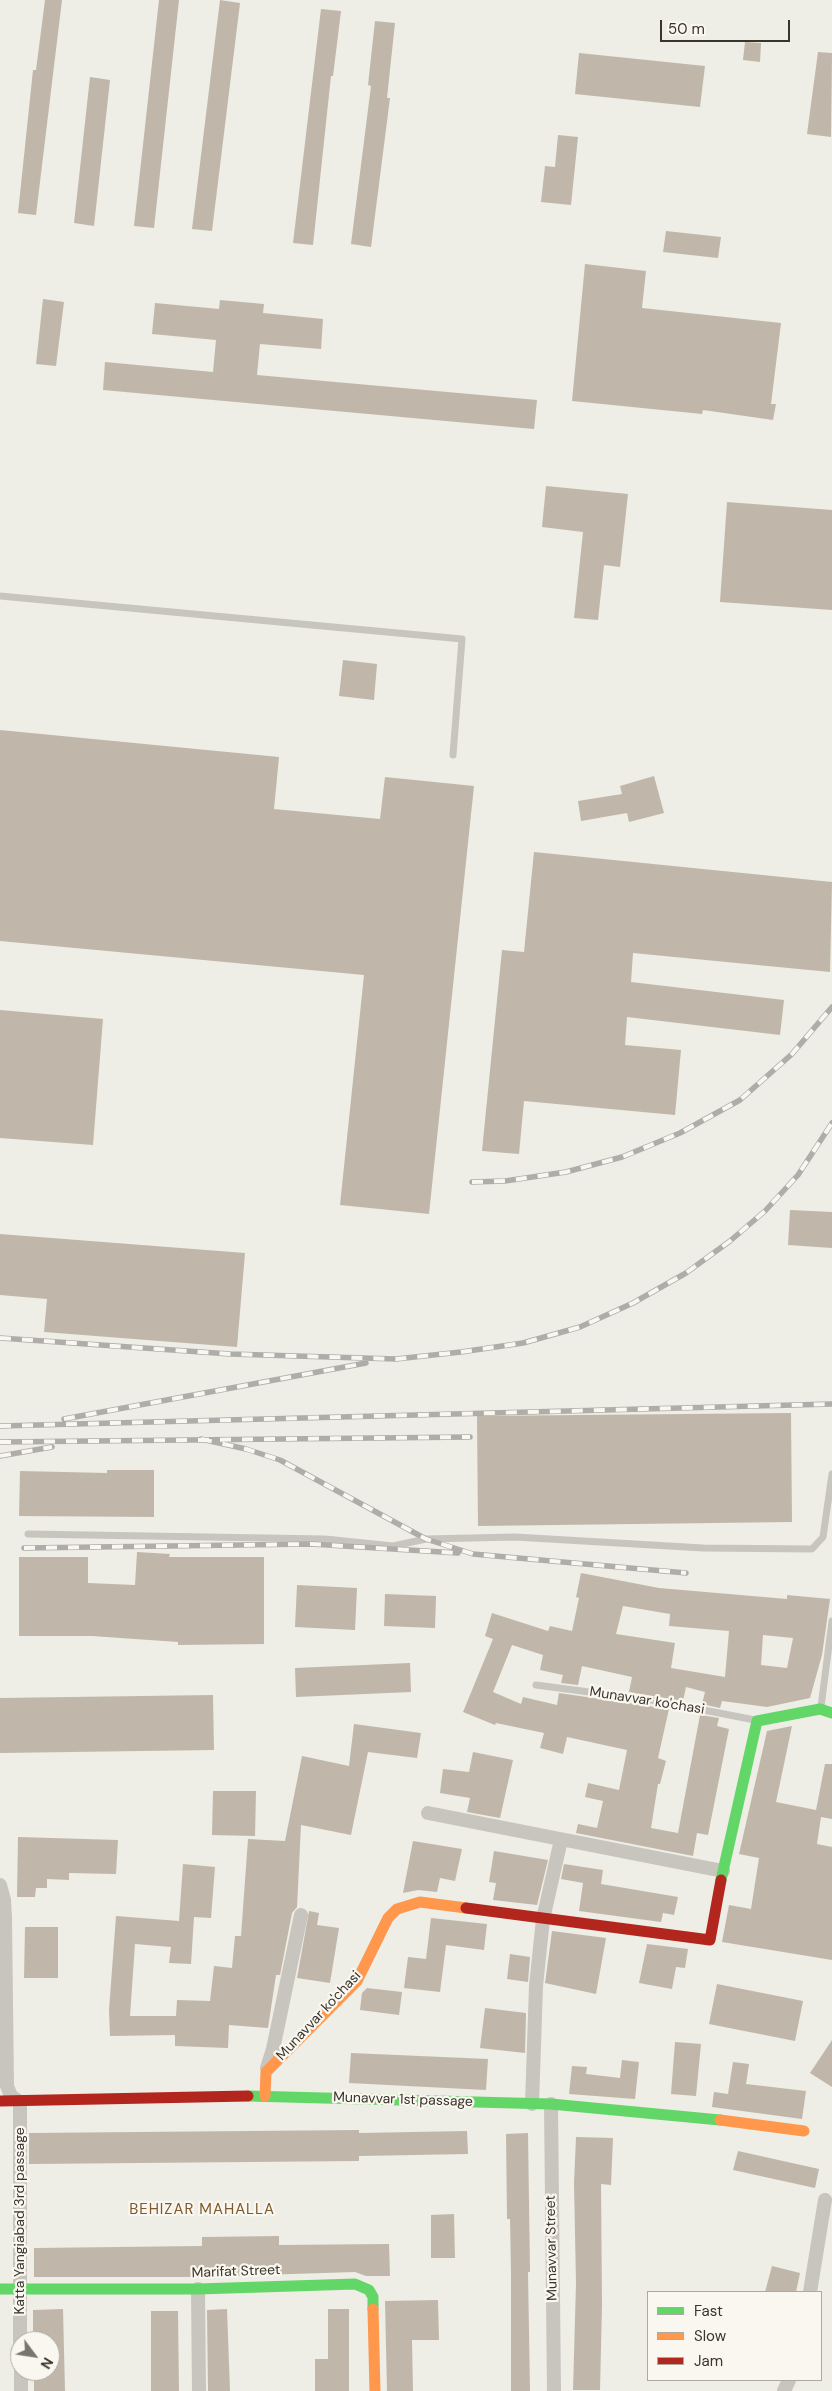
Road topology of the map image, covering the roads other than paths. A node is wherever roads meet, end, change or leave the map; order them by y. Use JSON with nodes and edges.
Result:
{"nodes":[{"id":1,"x":0,"y":596,"type":"edge"},
{"id":2,"x":453,"y":755,"type":"dead end"},
{"id":3,"x":832,"y":1474,"type":"edge"},
{"id":4,"x":28,"y":1534,"type":"dead end"},
{"id":5,"x":832,"y":1621,"type":"edge"},
{"id":6,"x":536,"y":1685,"type":"dead end"},
{"id":7,"x":820,"y":1709,"type":"junction"},
{"id":8,"x":832,"y":1713,"type":"edge"},
{"id":9,"x":757,"y":1721,"type":"junction"},
{"id":10,"x":428,"y":1813,"type":"dead end"},
{"id":11,"x":561,"y":1840,"type":"junction"},
{"id":12,"x":723,"y":1872,"type":"junction"},
{"id":13,"x":0,"y":1885,"type":"edge"},
{"id":14,"x":302,"y":1915,"type":"dead end"},
{"id":15,"x":543,"y":1919,"type":"junction"},
{"id":16,"x":4,"y":1992,"type":"edge"},
{"id":17,"x":266,"y":2072,"type":"junction"},
{"id":18,"x":265,"y":2096,"type":"junction"},
{"id":19,"x":0,"y":2101,"type":"edge"},
{"id":20,"x":20,"y":2102,"type":"junction"},
{"id":21,"x":532,"y":2104,"type":"junction"},
{"id":22,"x":551,"y":2104,"type":"junction"},
{"id":23,"x":804,"y":2131,"type":"dead end"},
{"id":24,"x":826,"y":2200,"type":"dead end"},
{"id":25,"x":0,"y":2288,"type":"edge"},
{"id":26,"x":20,"y":2288,"type":"junction"},
{"id":27,"x":198,"y":2289,"type":"junction"},
{"id":28,"x":810,"y":2291,"type":"edge"},
{"id":29,"x":20,"y":2331,"type":"edge"},
{"id":30,"x":200,"y":2391,"type":"edge"},
{"id":31,"x":375,"y":2391,"type":"edge"},
{"id":32,"x":554,"y":2391,"type":"edge"}],
"edges":[{"from":1,"to":2,"type":"lane"},
{"from":3,"to":4,"type":"lane"},
{"from":5,"to":7,"type":"lane"},
{"from":6,"to":9,"type":"lane","name":"Munavvar ko'chasi"},
{"from":7,"to":8,"type":"street","name":"Munavvar ko'chasi"},
{"from":7,"to":9,"type":"street","name":"Munavvar ko'chasi"},
{"from":9,"to":12,"type":"street","name":"Munavvar ko'chasi"},
{"from":10,"to":11,"type":"street"},
{"from":11,"to":12,"type":"street"},
{"from":11,"to":15,"type":"street"},
{"from":12,"to":15,"type":"street","name":"Munavvar ko'chasi"},
{"from":13,"to":16,"type":"street"},
{"from":14,"to":17,"type":"street"},
{"from":15,"to":17,"type":"street","name":"Munavvar ko'chasi"},
{"from":15,"to":21,"type":"street"},
{"from":16,"to":20,"type":"street"},
{"from":17,"to":18,"type":"street","name":"Munavvar ko'chasi"},
{"from":18,"to":20,"type":"street","name":"Munavvar 1st passage"},
{"from":18,"to":21,"type":"street","name":"Munavvar 1st passage"},
{"from":19,"to":20,"type":"street","name":"Munavvar 1st passage"},
{"from":20,"to":26,"type":"street","name":"Katta Yangiabad 3rd passage"},
{"from":21,"to":22,"type":"street","name":"Munavvar 1st passage"},
{"from":22,"to":23,"type":"street","name":"Munavvar 1st passage"},
{"from":22,"to":32,"type":"street","name":"Munavvar Street"},
{"from":24,"to":28,"type":"street"},
{"from":25,"to":26,"type":"street","name":"Marifat Street"},
{"from":26,"to":27,"type":"street","name":"Marifat Street"},
{"from":26,"to":29,"type":"street","name":"Katta Yangiabad 3rd passage"},
{"from":27,"to":30,"type":"street"},
{"from":27,"to":31,"type":"street","name":"Marifat Street"}]}
